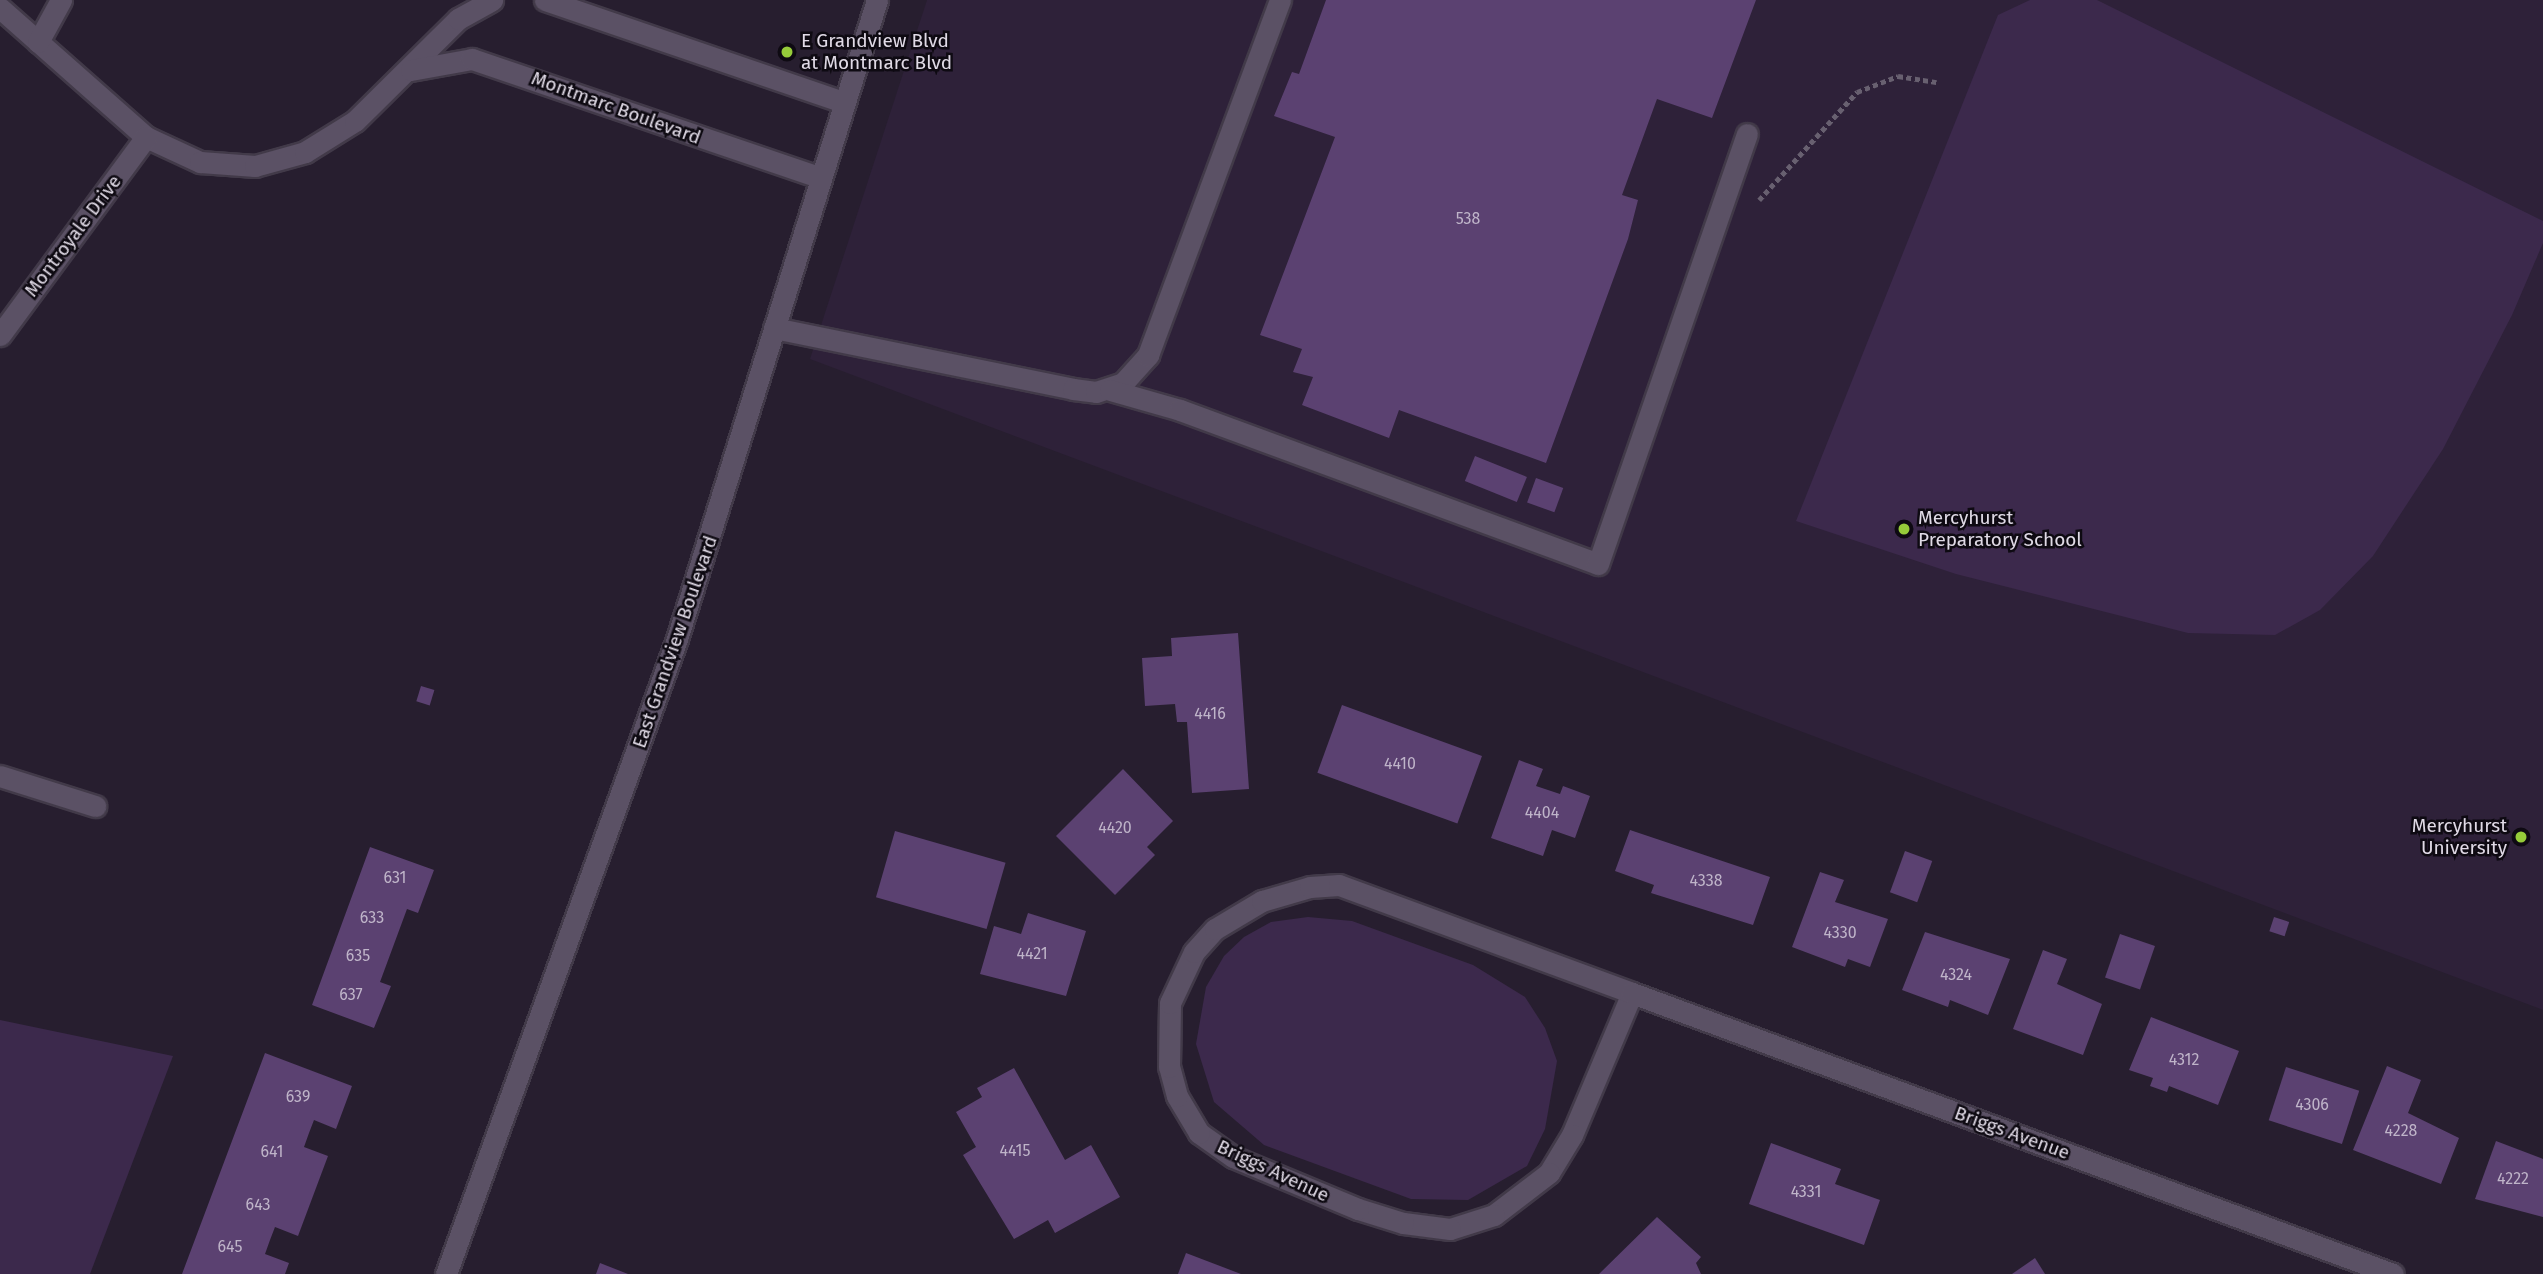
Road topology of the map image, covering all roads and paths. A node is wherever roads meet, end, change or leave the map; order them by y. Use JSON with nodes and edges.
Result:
{"nodes":[{"id":1,"x":61,"y":0,"type":"edge"},
{"id":2,"x":492,"y":0,"type":"edge"},
{"id":3,"x":545,"y":0,"type":"edge"},
{"id":4,"x":877,"y":0,"type":"edge"},
{"id":5,"x":1280,"y":0,"type":"edge"},
{"id":6,"x":0,"y":8,"type":"edge"},
{"id":7,"x":38,"y":42,"type":"junction"},
{"id":8,"x":411,"y":70,"type":"junction"},
{"id":9,"x":1937,"y":82,"type":"dead end"},
{"id":10,"x":843,"y":102,"type":"junction"},
{"id":11,"x":1747,"y":134,"type":"dead end"},
{"id":12,"x":146,"y":137,"type":"junction"},
{"id":13,"x":819,"y":177,"type":"junction"},
{"id":14,"x":1720,"y":213,"type":"junction"},
{"id":15,"x":774,"y":328,"type":"junction"},
{"id":16,"x":0,"y":335,"type":"edge"},
{"id":17,"x":1110,"y":390,"type":"junction"},
{"id":18,"x":0,"y":776,"type":"edge"},
{"id":19,"x":95,"y":806,"type":"dead end"},
{"id":20,"x":1632,"y":993,"type":"junction"},
{"id":21,"x":446,"y":1274,"type":"edge"},
{"id":22,"x":2393,"y":1274,"type":"edge"}],
"edges":[{"from":1,"to":7,"type":"street"},
{"from":2,"to":8,"type":"street"},
{"from":3,"to":10,"type":"street"},
{"from":4,"to":10,"type":"street","name":"East Grandview Boulevard"},
{"from":5,"to":17,"type":"street"},
{"from":6,"to":7,"type":"street"},
{"from":7,"to":12,"type":"street"},
{"from":8,"to":12,"type":"street"},
{"from":8,"to":13,"type":"street","name":"Montmarc Boulevard"},
{"from":9,"to":14,"type":"path"},
{"from":10,"to":13,"type":"street","name":"East Grandview Boulevard"},
{"from":11,"to":14,"type":"street"},
{"from":12,"to":16,"type":"street","name":"Montroyale Drive"},
{"from":13,"to":15,"type":"street","name":"East Grandview Boulevard"},
{"from":14,"to":17,"type":"street"},
{"from":15,"to":17,"type":"street"},
{"from":15,"to":21,"type":"street","name":"East Grandview Boulevard"},
{"from":18,"to":19,"type":"street"},
{"from":20,"to":20,"type":"street","name":"Briggs Avenue"},
{"from":20,"to":22,"type":"street","name":"Briggs Avenue"}]}
